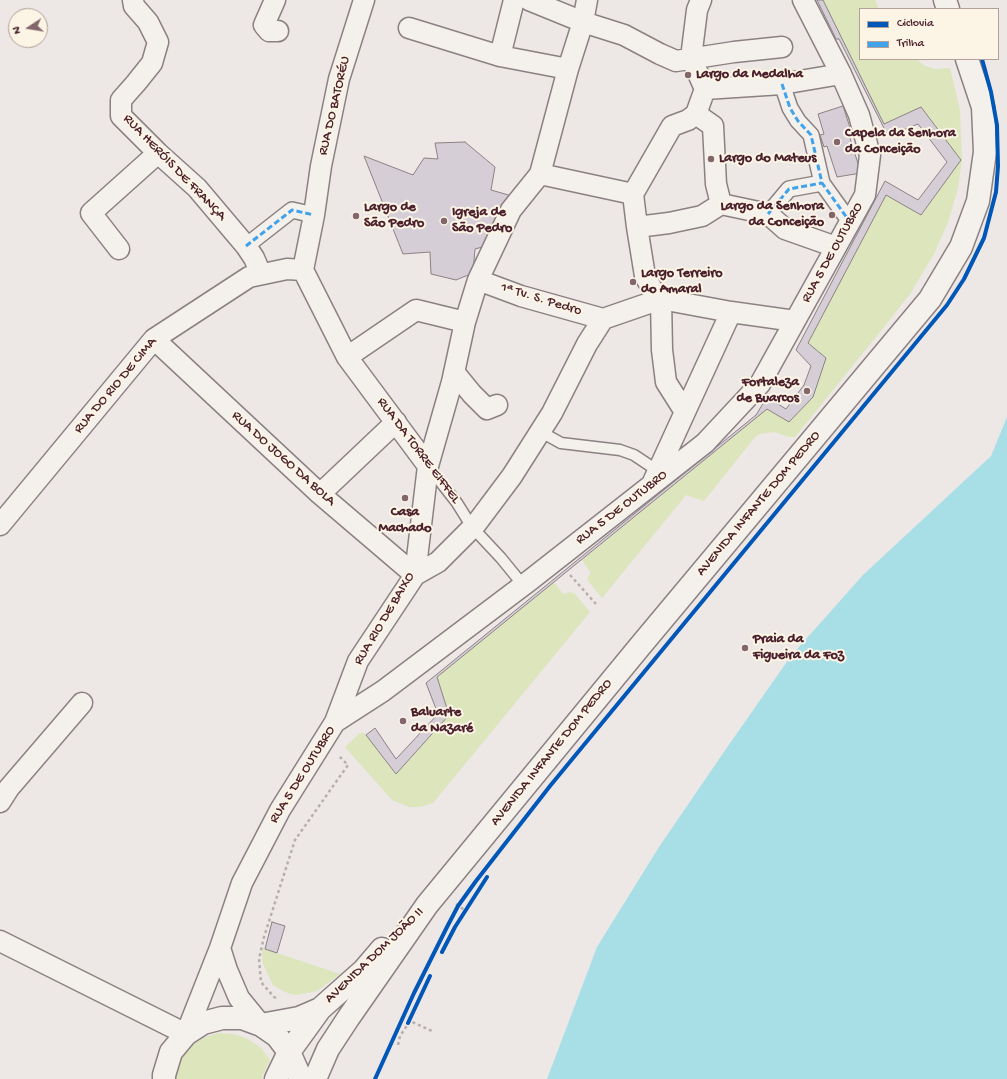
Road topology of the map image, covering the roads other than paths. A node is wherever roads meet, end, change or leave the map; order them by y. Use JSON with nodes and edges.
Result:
{"nodes":[{"id":1,"x":133,"y":0,"type":"edge"},
{"id":2,"x":275,"y":0,"type":"edge"},
{"id":3,"x":514,"y":0,"type":"edge"},
{"id":4,"x":529,"y":0,"type":"edge"},
{"id":5,"x":587,"y":0,"type":"edge"},
{"id":6,"x":803,"y":0,"type":"edge"},
{"id":7,"x":359,"y":1,"type":"edge"},
{"id":8,"x":699,"y":5,"type":"edge"},
{"id":9,"x":583,"y":22,"type":"junction"},
{"id":10,"x":408,"y":28,"type":"dead end"},
{"id":11,"x":278,"y":31,"type":"dead end"},
{"id":12,"x":782,"y":47,"type":"dead end"},
{"id":13,"x":500,"y":56,"type":"junction"},
{"id":14,"x":691,"y":58,"type":"junction"},
{"id":15,"x":967,"y":60,"type":"edge"},
{"id":16,"x":568,"y":69,"type":"junction"},
{"id":17,"x":841,"y":74,"type":"junction"},
{"id":18,"x":782,"y":84,"type":"junction"},
{"id":19,"x":706,"y":89,"type":"junction"},
{"id":20,"x":696,"y":114,"type":"junction"},
{"id":21,"x":158,"y":154,"type":"junction"},
{"id":22,"x":540,"y":174,"type":"junction"},
{"id":23,"x":822,"y":183,"type":"junction"},
{"id":24,"x":633,"y":194,"type":"junction"},
{"id":25,"x":721,"y":204,"type":"junction"},
{"id":26,"x":768,"y":214,"type":"junction"},
{"id":27,"x":314,"y":215,"type":"junction"},
{"id":28,"x":850,"y":222,"type":"junction"},
{"id":29,"x":637,"y":227,"type":"junction"},
{"id":30,"x":246,"y":246,"type":"junction"},
{"id":31,"x":836,"y":247,"type":"junction"},
{"id":32,"x":119,"y":249,"type":"dead end"},
{"id":33,"x":303,"y":270,"type":"junction"},
{"id":34,"x":261,"y":274,"type":"junction"},
{"id":35,"x":478,"y":280,"type":"junction"},
{"id":36,"x":661,"y":300,"type":"junction"},
{"id":37,"x":731,"y":312,"type":"junction"},
{"id":38,"x":603,"y":319,"type":"junction"},
{"id":39,"x":795,"y":321,"type":"junction"},
{"id":40,"x":465,"y":322,"type":"junction"},
{"id":41,"x":154,"y":339,"type":"junction"},
{"id":42,"x":347,"y":357,"type":"junction"},
{"id":43,"x":454,"y":372,"type":"junction"},
{"id":44,"x":497,"y":405,"type":"dead end"},
{"id":45,"x":685,"y":412,"type":"junction"},
{"id":46,"x":396,"y":422,"type":"junction"},
{"id":47,"x":541,"y":432,"type":"junction"},
{"id":48,"x":428,"y":466,"type":"junction"},
{"id":49,"x":655,"y":478,"type":"junction"},
{"id":50,"x":320,"y":494,"type":"junction"},
{"id":51,"x":0,"y":525,"type":"edge"},
{"id":52,"x":472,"y":527,"type":"junction"},
{"id":53,"x":415,"y":575,"type":"junction"},
{"id":54,"x":523,"y":585,"type":"junction"},
{"id":55,"x":82,"y":703,"type":"dead end"},
{"id":56,"x":335,"y":722,"type":"junction"},
{"id":57,"x":0,"y":802,"type":"edge"},
{"id":58,"x":427,"y":905,"type":"junction"},
{"id":59,"x":0,"y":941,"type":"edge"},
{"id":60,"x":220,"y":948,"type":"junction"},
{"id":61,"x":320,"y":1008,"type":"junction"},
{"id":62,"x":261,"y":1025,"type":"junction"},
{"id":63,"x":186,"y":1034,"type":"junction"},
{"id":64,"x":289,"y":1052,"type":"junction"},
{"id":65,"x":163,"y":1078,"type":"edge"},
{"id":66,"x":276,"y":1079,"type":"edge"},
{"id":67,"x":301,"y":1079,"type":"edge"},
{"id":68,"x":315,"y":1079,"type":"edge"}],
"edges":[{"from":1,"to":21,"type":"street","name":"RUA HERÓIS DE FRANÇA"},
{"from":2,"to":11,"type":"street"},
{"from":3,"to":13,"type":"street"},
{"from":4,"to":9,"type":"street"},
{"from":5,"to":9,"type":"street"},
{"from":6,"to":17,"type":"street","name":"RUA 5 DE OUTUBRO"},
{"from":7,"to":27,"type":"street","name":"RUA DO BATORÉU"},
{"from":8,"to":14,"type":"street"},
{"from":9,"to":14,"type":"street"},
{"from":9,"to":16,"type":"street"},
{"from":10,"to":13,"type":"street"},
{"from":12,"to":14,"type":"street"},
{"from":13,"to":16,"type":"street"},
{"from":14,"to":19,"type":"street"},
{"from":15,"to":58,"type":"street","name":"AVENIDA INFANTE DOM PEDRO"},
{"from":16,"to":22,"type":"street"},
{"from":17,"to":18,"type":"street"},
{"from":17,"to":28,"type":"street","name":"RUA 5 DE OUTUBRO"},
{"from":18,"to":19,"type":"street"},
{"from":18,"to":23,"type":"street"},
{"from":19,"to":20,"type":"street"},
{"from":20,"to":24,"type":"street"},
{"from":20,"to":25,"type":"street"},
{"from":21,"to":30,"type":"street","name":"RUA HERÓIS DE FRANÇA"},
{"from":21,"to":32,"type":"street"},
{"from":22,"to":24,"type":"street"},
{"from":22,"to":35,"type":"street","name":"RUA RIO DE BAIXO"},
{"from":23,"to":26,"type":"street"},
{"from":23,"to":28,"type":"street"},
{"from":24,"to":29,"type":"street"},
{"from":25,"to":26,"type":"street"},
{"from":25,"to":29,"type":"street"},
{"from":26,"to":31,"type":"street"},
{"from":27,"to":30,"type":"street"},
{"from":27,"to":33,"type":"street","name":"RUA DO BATORÉU"},
{"from":28,"to":31,"type":"street","name":"RUA 5 DE OUTUBRO"},
{"from":29,"to":36,"type":"street"},
{"from":30,"to":34,"type":"street","name":"RUA HERÓIS DE FRANÇA"},
{"from":31,"to":39,"type":"street","name":"RUA 5 DE OUTUBRO"},
{"from":33,"to":34,"type":"street","name":"RUA DO RIO DE CIMA"},
{"from":33,"to":42,"type":"street","name":"RUA DA TORRE EIFFEL"},
{"from":34,"to":41,"type":"street","name":"RUA DO RIO DE CIMA"},
{"from":35,"to":38,"type":"street","name":"1ª Tv. S. Pedro"},
{"from":35,"to":40,"type":"street","name":"RUA RIO DE BAIXO"},
{"from":36,"to":37,"type":"street"},
{"from":36,"to":38,"type":"street"},
{"from":36,"to":45,"type":"street"},
{"from":37,"to":39,"type":"street"},
{"from":37,"to":45,"type":"street"},
{"from":38,"to":47,"type":"street"},
{"from":39,"to":49,"type":"street","name":"RUA 5 DE OUTUBRO"},
{"from":40,"to":42,"type":"street"},
{"from":40,"to":43,"type":"street","name":"RUA RIO DE BAIXO"},
{"from":41,"to":50,"type":"street","name":"RUA DO JOGO DA BOLA"},
{"from":41,"to":51,"type":"street","name":"RUA DO RIO DE CIMA"},
{"from":42,"to":46,"type":"street","name":"RUA DA TORRE EIFFEL"},
{"from":43,"to":44,"type":"street"},
{"from":43,"to":48,"type":"street","name":"RUA RIO DE BAIXO"},
{"from":45,"to":49,"type":"street"},
{"from":46,"to":48,"type":"street","name":"RUA DA TORRE EIFFEL"},
{"from":46,"to":50,"type":"street"},
{"from":47,"to":49,"type":"lane"},
{"from":47,"to":52,"type":"street"},
{"from":48,"to":52,"type":"lane","name":"RUA DA TORRE EIFFEL"},
{"from":48,"to":53,"type":"street","name":"RUA RIO DE BAIXO"},
{"from":49,"to":54,"type":"street","name":"RUA 5 DE OUTUBRO"},
{"from":50,"to":53,"type":"street","name":"RUA DO JOGO DA BOLA"},
{"from":52,"to":53,"type":"street"},
{"from":52,"to":54,"type":"lane","name":"RUA DA TORRE EIFFEL"},
{"from":53,"to":56,"type":"street","name":"RUA RIO DE BAIXO"},
{"from":54,"to":56,"type":"street","name":"RUA 5 DE OUTUBRO"},
{"from":55,"to":57,"type":"street"},
{"from":56,"to":60,"type":"street","name":"RUA 5 DE OUTUBRO"},
{"from":58,"to":61,"type":"street","name":"AVENIDA DOM JOÃO II"},
{"from":58,"to":68,"type":"street","name":"AVENIDA DOM JOÃO II"},
{"from":59,"to":63,"type":"street"},
{"from":60,"to":62,"type":"street"},
{"from":60,"to":63,"type":"street","name":"RUA 5 DE OUTUBRO"},
{"from":61,"to":62,"type":"street"},
{"from":61,"to":64,"type":"street","name":"AVENIDA DOM JOÃO II"},
{"from":62,"to":63,"type":"street"},
{"from":62,"to":64,"type":"street"},
{"from":63,"to":65,"type":"street"},
{"from":64,"to":66,"type":"street","name":"AVENIDA DOM JOÃO II"},
{"from":64,"to":67,"type":"street"}]}
